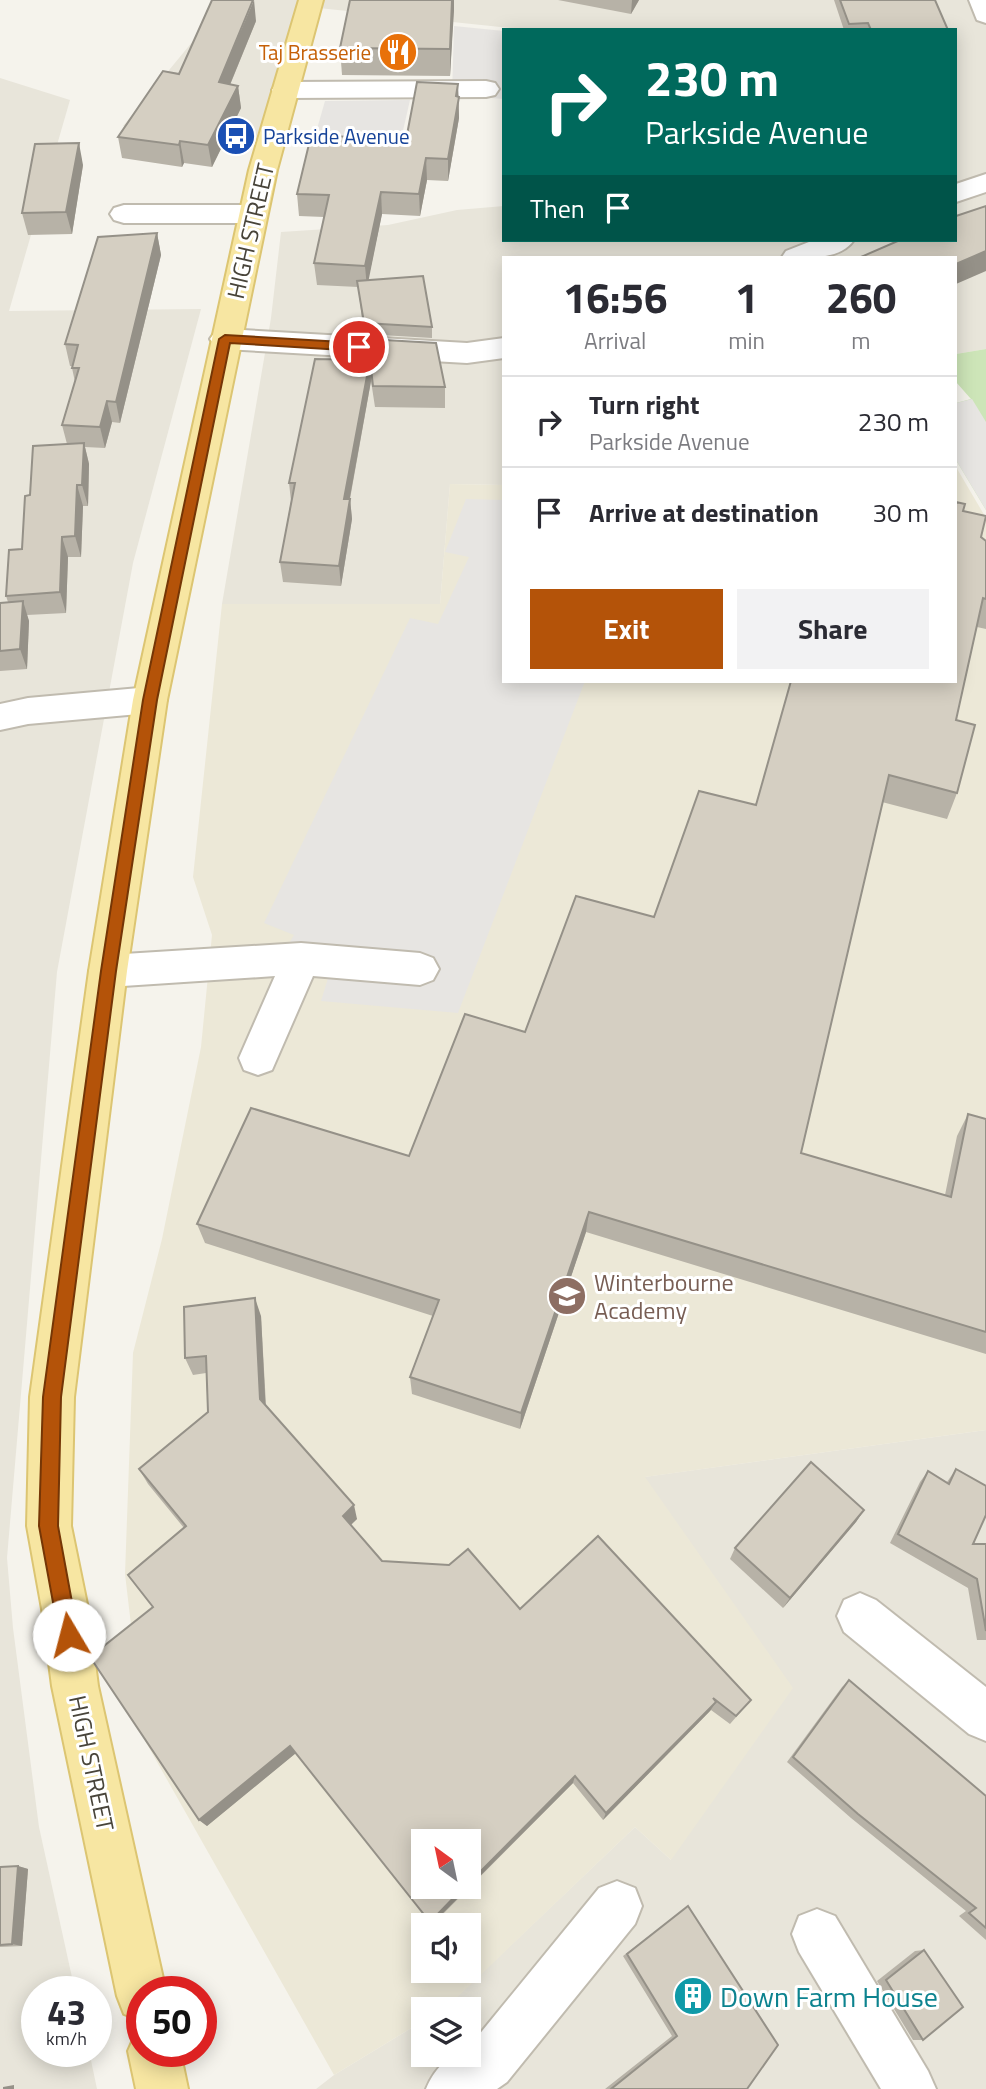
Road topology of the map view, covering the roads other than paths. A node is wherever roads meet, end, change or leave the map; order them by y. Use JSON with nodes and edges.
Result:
{"nodes":[{"id":1,"x":311,"y":0,"type":"edge"},
{"id":2,"x":981,"y":0,"type":"edge"},
{"id":3,"x":986,"y":15,"type":"edge"},
{"id":4,"x":486,"y":89,"type":"dead end"},
{"id":5,"x":285,"y":90,"type":"junction"},
{"id":6,"x":986,"y":182,"type":"edge"},
{"id":7,"x":957,"y":194,"type":"edge"},
{"id":8,"x":124,"y":214,"type":"dead end"},
{"id":9,"x":253,"y":214,"type":"junction"},
{"id":10,"x":835,"y":242,"type":"edge"},
{"id":11,"x":799,"y":256,"type":"edge"},
{"id":12,"x":225,"y":339,"type":"junction"},
{"id":13,"x":502,"y":348,"type":"edge"},
{"id":14,"x":150,"y":700,"type":"junction"},
{"id":15,"x":0,"y":717,"type":"edge"},
{"id":16,"x":301,"y":959,"type":"junction"},
{"id":17,"x":420,"y":969,"type":"dead end"},
{"id":18,"x":108,"y":971,"type":"junction"},
{"id":19,"x":258,"y":1058,"type":"dead end"},
{"id":20,"x":860,"y":1616,"type":"dead end"},
{"id":21,"x":986,"y":1717,"type":"edge"},
{"id":22,"x":617,"y":1906,"type":"dead end"},
{"id":23,"x":817,"y":1934,"type":"dead end"},
{"id":24,"x":138,"y":1976,"type":"edge"},
{"id":25,"x":157,"y":2067,"type":"edge"},
{"id":26,"x":162,"y":2089,"type":"edge"},
{"id":27,"x":452,"y":2089,"type":"edge"},
{"id":28,"x":910,"y":2089,"type":"edge"}],
"edges":[{"from":1,"to":5,"type":"main road","name":"HIGH STREET"},
{"from":2,"to":3,"type":"street"},
{"from":4,"to":5,"type":"street"},
{"from":5,"to":9,"type":"main road","name":"HIGH STREET"},
{"from":6,"to":7,"type":"street"},
{"from":8,"to":9,"type":"street"},
{"from":9,"to":12,"type":"main road","name":"HIGH STREET"},
{"from":10,"to":11,"type":"street"},
{"from":12,"to":13,"type":"street"},
{"from":12,"to":14,"type":"main road","name":"HIGH STREET"},
{"from":14,"to":15,"type":"street"},
{"from":14,"to":18,"type":"main road","name":"HIGH STREET"},
{"from":16,"to":17,"type":"street"},
{"from":16,"to":18,"type":"street"},
{"from":16,"to":19,"type":"street"},
{"from":18,"to":24,"type":"main road","name":"HIGH STREET"},
{"from":20,"to":21,"type":"street"},
{"from":22,"to":27,"type":"street"},
{"from":23,"to":28,"type":"street"},
{"from":25,"to":26,"type":"main road"}]}
